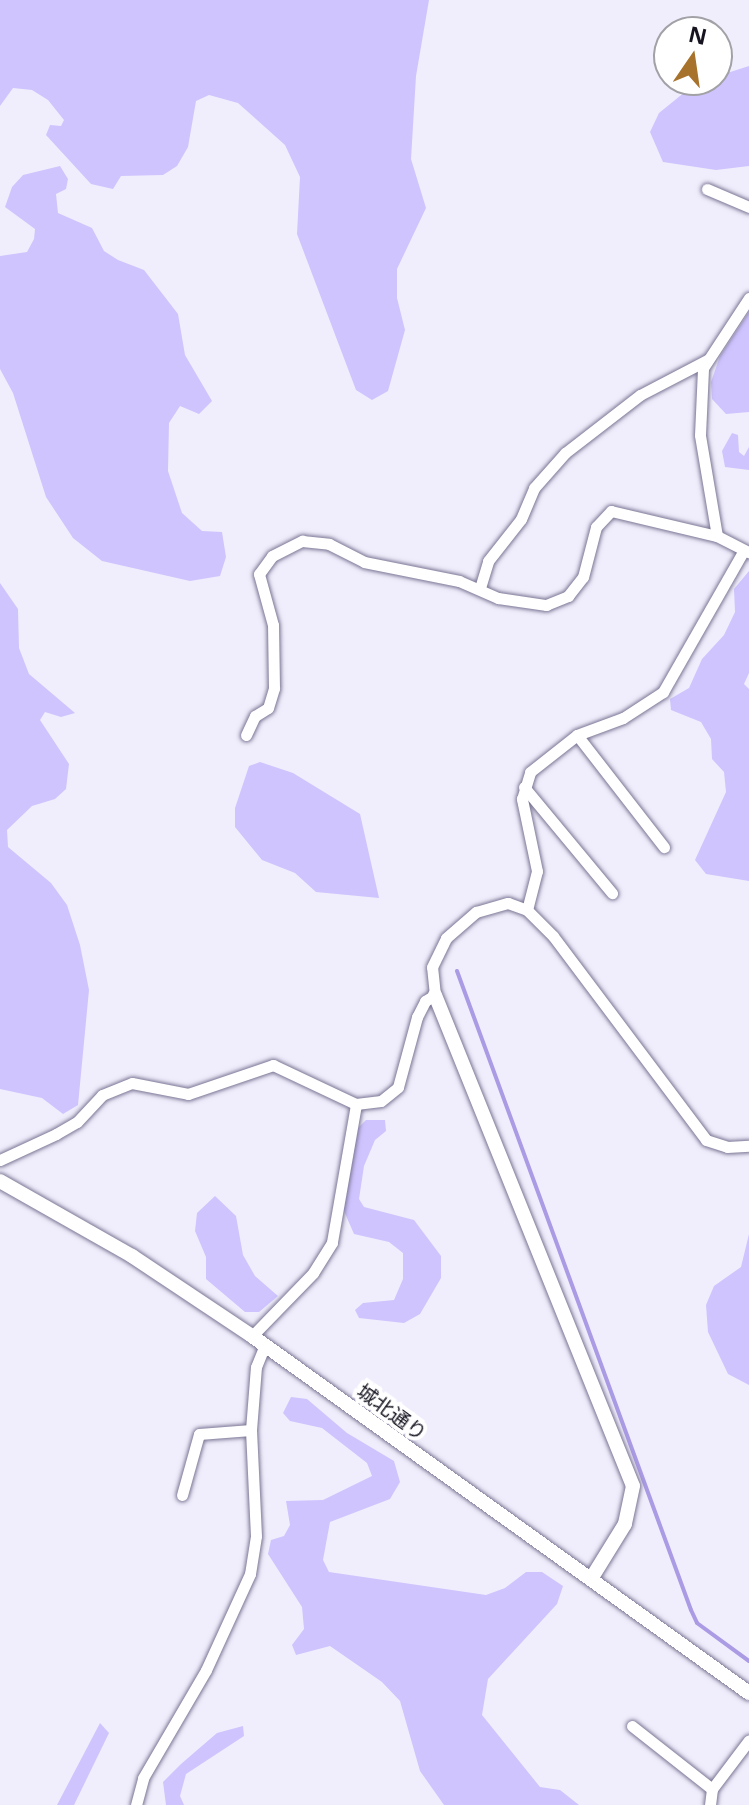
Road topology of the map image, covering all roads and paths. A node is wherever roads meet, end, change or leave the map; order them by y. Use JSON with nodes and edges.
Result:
{"nodes":[{"id":1,"x":707,"y":189,"type":"dead end"},
{"id":2,"x":749,"y":207,"type":"edge"},
{"id":3,"x":749,"y":298,"type":"edge"},
{"id":4,"x":707,"y":360,"type":"junction"},
{"id":5,"x":717,"y":536,"type":"junction"},
{"id":6,"x":746,"y":551,"type":"edge"},
{"id":7,"x":480,"y":588,"type":"junction"},
{"id":8,"x":246,"y":735,"type":"dead end"},
{"id":9,"x":577,"y":735,"type":"junction"},
{"id":10,"x":524,"y":787,"type":"junction"},
{"id":11,"x":664,"y":847,"type":"dead end"},
{"id":12,"x":612,"y":893,"type":"dead end"},
{"id":13,"x":527,"y":910,"type":"junction"},
{"id":14,"x":435,"y":995,"type":"junction"},
{"id":15,"x":356,"y":1104,"type":"junction"},
{"id":16,"x":749,"y":1146,"type":"edge"},
{"id":17,"x":0,"y":1160,"type":"edge"},
{"id":18,"x":0,"y":1181,"type":"edge"},
{"id":19,"x":252,"y":1336,"type":"junction"},
{"id":20,"x":265,"y":1345,"type":"junction"},
{"id":21,"x":251,"y":1430,"type":"junction"},
{"id":22,"x":182,"y":1495,"type":"dead end"},
{"id":23,"x":591,"y":1579,"type":"junction"},
{"id":24,"x":749,"y":1693,"type":"edge"},
{"id":25,"x":632,"y":1726,"type":"dead end"},
{"id":26,"x":749,"y":1740,"type":"edge"},
{"id":27,"x":712,"y":1789,"type":"junction"},
{"id":28,"x":136,"y":1805,"type":"edge"},
{"id":29,"x":710,"y":1805,"type":"edge"}],
"edges":[{"from":1,"to":2,"type":"street"},
{"from":3,"to":4,"type":"street"},
{"from":4,"to":5,"type":"street"},
{"from":4,"to":7,"type":"street"},
{"from":5,"to":6,"type":"street"},
{"from":5,"to":7,"type":"street"},
{"from":6,"to":9,"type":"street"},
{"from":7,"to":8,"type":"street"},
{"from":9,"to":10,"type":"street"},
{"from":9,"to":11,"type":"street"},
{"from":10,"to":12,"type":"street"},
{"from":10,"to":13,"type":"street"},
{"from":13,"to":14,"type":"street"},
{"from":13,"to":16,"type":"street"},
{"from":14,"to":15,"type":"street"},
{"from":14,"to":23,"type":"street"},
{"from":15,"to":17,"type":"street"},
{"from":15,"to":19,"type":"street"},
{"from":18,"to":19,"type":"street","name":"城北通り"},
{"from":19,"to":20,"type":"street","name":"城北通り"},
{"from":20,"to":21,"type":"street"},
{"from":20,"to":23,"type":"street","name":"城北通り"},
{"from":21,"to":22,"type":"street"},
{"from":21,"to":28,"type":"street"},
{"from":23,"to":24,"type":"street","name":"城北通り"},
{"from":25,"to":27,"type":"street"},
{"from":26,"to":27,"type":"street"},
{"from":27,"to":29,"type":"street"}]}
